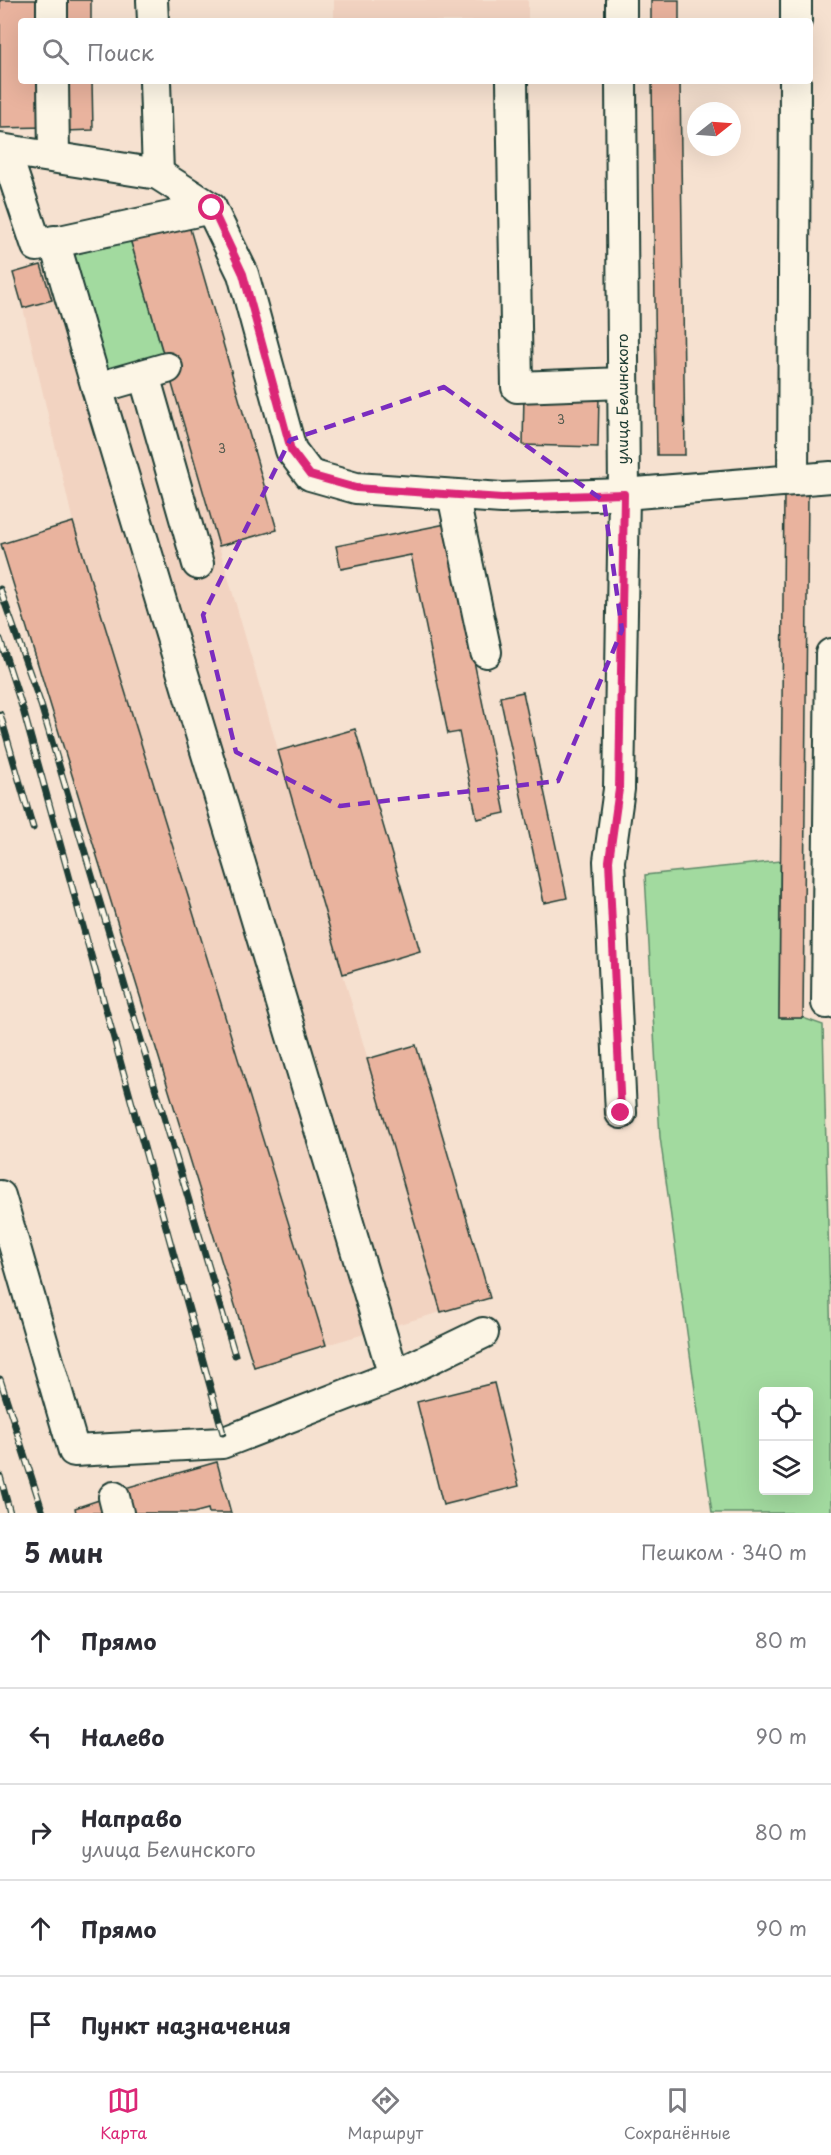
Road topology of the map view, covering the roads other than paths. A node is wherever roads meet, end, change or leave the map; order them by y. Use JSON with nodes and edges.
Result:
{"nodes":[{"id":1,"x":52,"y":0,"type":"edge"},
{"id":2,"x":152,"y":0,"type":"edge"},
{"id":3,"x":621,"y":0,"type":"edge"},
{"id":4,"x":796,"y":0,"type":"edge"},
{"id":5,"x":52,"y":18,"type":"edge"},
{"id":6,"x":153,"y":18,"type":"edge"},
{"id":7,"x":621,"y":18,"type":"edge"},
{"id":8,"x":796,"y":18,"type":"edge"},
{"id":9,"x":53,"y":84,"type":"edge"},
{"id":10,"x":155,"y":84,"type":"edge"},
{"id":11,"x":512,"y":84,"type":"edge"},
{"id":12,"x":621,"y":84,"type":"edge"},
{"id":13,"x":795,"y":84,"type":"edge"},
{"id":14,"x":3,"y":150,"type":"edge"},
{"id":15,"x":54,"y":156,"type":"junction"},
{"id":16,"x":158,"y":174,"type":"junction"},
{"id":17,"x":212,"y":208,"type":"junction"},
{"id":18,"x":54,"y":241,"type":"junction"},
{"id":19,"x":623,"y":383,"type":"junction"},
{"id":20,"x":97,"y":388,"type":"junction"},
{"id":21,"x":831,"y":477,"type":"edge"},
{"id":22,"x":793,"y":480,"type":"junction"},
{"id":23,"x":624,"y":494,"type":"junction"},
{"id":24,"x":453,"y":495,"type":"junction"},
{"id":25,"x":198,"y":564,"type":"dead end"},
{"id":26,"x":486,"y":652,"type":"dead end"},
{"id":27,"x":831,"y":654,"type":"edge"},
{"id":28,"x":826,"y":1003,"type":"dead end"},
{"id":29,"x":621,"y":1113,"type":"dead end"},
{"id":30,"x":0,"y":1196,"type":"edge"},
{"id":31,"x":483,"y":1333,"type":"dead end"},
{"id":32,"x":394,"y":1376,"type":"junction"}],
"edges":[{"from":1,"to":5,"type":"street"},
{"from":2,"to":6,"type":"street"},
{"from":3,"to":7,"type":"street"},
{"from":4,"to":8,"type":"street"},
{"from":9,"to":15,"type":"street"},
{"from":10,"to":16,"type":"street"},
{"from":11,"to":19,"type":"street"},
{"from":12,"to":19,"type":"street","name":"улица Белинского"},
{"from":13,"to":22,"type":"street"},
{"from":14,"to":15,"type":"street"},
{"from":14,"to":18,"type":"street"},
{"from":15,"to":16,"type":"street"},
{"from":16,"to":17,"type":"street"},
{"from":17,"to":18,"type":"street"},
{"from":17,"to":24,"type":"street"},
{"from":18,"to":20,"type":"street"},
{"from":19,"to":23,"type":"street","name":"улица Белинского"},
{"from":20,"to":25,"type":"street"},
{"from":20,"to":32,"type":"street"},
{"from":21,"to":22,"type":"street"},
{"from":22,"to":23,"type":"street"},
{"from":23,"to":24,"type":"street"},
{"from":23,"to":29,"type":"street","name":"улица Белинского"},
{"from":24,"to":26,"type":"street"},
{"from":27,"to":28,"type":"street"},
{"from":30,"to":32,"type":"street"},
{"from":31,"to":32,"type":"street"}]}
